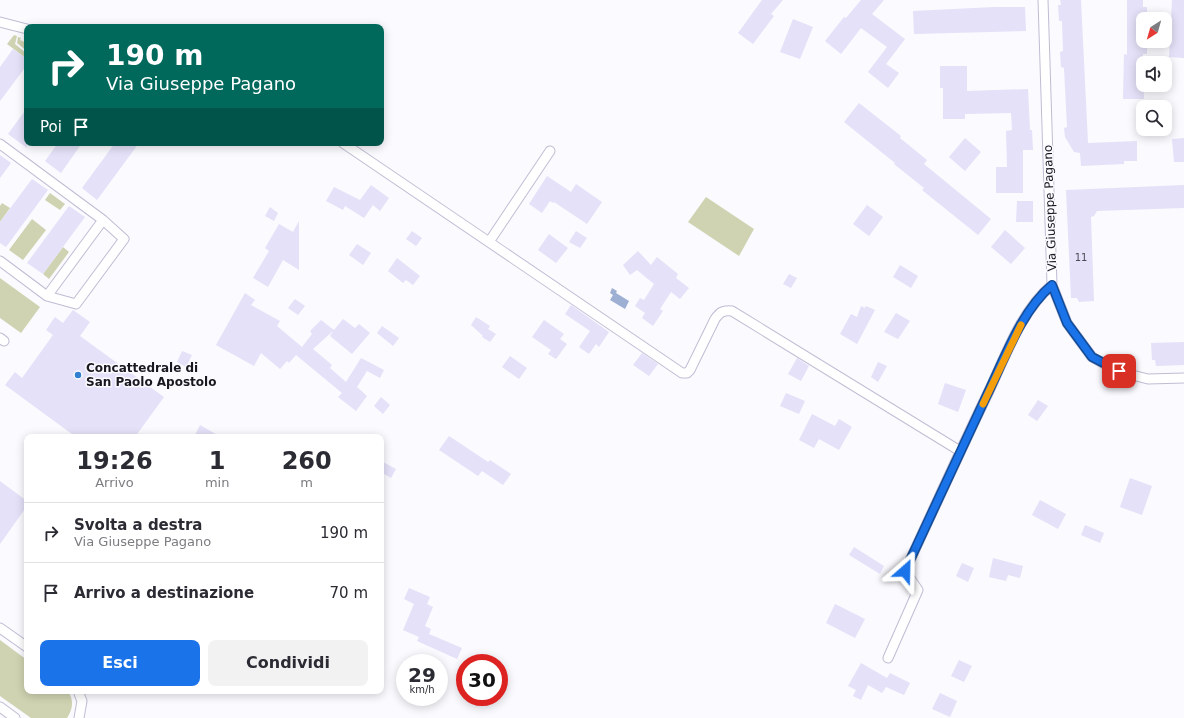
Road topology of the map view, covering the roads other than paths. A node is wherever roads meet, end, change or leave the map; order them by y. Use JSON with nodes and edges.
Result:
{"nodes":[{"id":1,"x":1043,"y":0,"type":"edge"},
{"id":2,"x":0,"y":22,"type":"edge"},
{"id":3,"x":24,"y":28,"type":"edge"},
{"id":4,"x":0,"y":144,"type":"edge"},
{"id":5,"x":347,"y":146,"type":"edge"},
{"id":6,"x":550,"y":151,"type":"dead end"},
{"id":7,"x":103,"y":220,"type":"junction"},
{"id":8,"x":488,"y":242,"type":"junction"},
{"id":9,"x":0,"y":261,"type":"edge"},
{"id":10,"x":1052,"y":285,"type":"junction"},
{"id":11,"x":47,"y":296,"type":"junction"},
{"id":12,"x":1184,"y":378,"type":"edge"},
{"id":13,"x":960,"y":450,"type":"junction"},
{"id":14,"x":0,"y":628,"type":"edge"},
{"id":15,"x":24,"y":645,"type":"edge"},
{"id":16,"x":888,"y":658,"type":"dead end"},
{"id":17,"x":79,"y":694,"type":"edge"},
{"id":18,"x":0,"y":707,"type":"edge"},
{"id":19,"x":15,"y":718,"type":"edge"},
{"id":20,"x":79,"y":718,"type":"edge"}],
"edges":[{"from":1,"to":10,"type":"street","name":"Via Giuseppe Pagano"},
{"from":2,"to":3,"type":"street"},
{"from":4,"to":7,"type":"street"},
{"from":5,"to":8,"type":"street"},
{"from":6,"to":8,"type":"street"},
{"from":7,"to":11,"type":"street"},
{"from":7,"to":11,"type":"street"},
{"from":8,"to":13,"type":"street"},
{"from":9,"to":11,"type":"street"},
{"from":10,"to":12,"type":"street","name":"Via Giuseppe Pagano"},
{"from":10,"to":13,"type":"street"},
{"from":13,"to":16,"type":"street"},
{"from":14,"to":15,"type":"street"},
{"from":17,"to":20,"type":"street"},
{"from":18,"to":19,"type":"street"}]}
